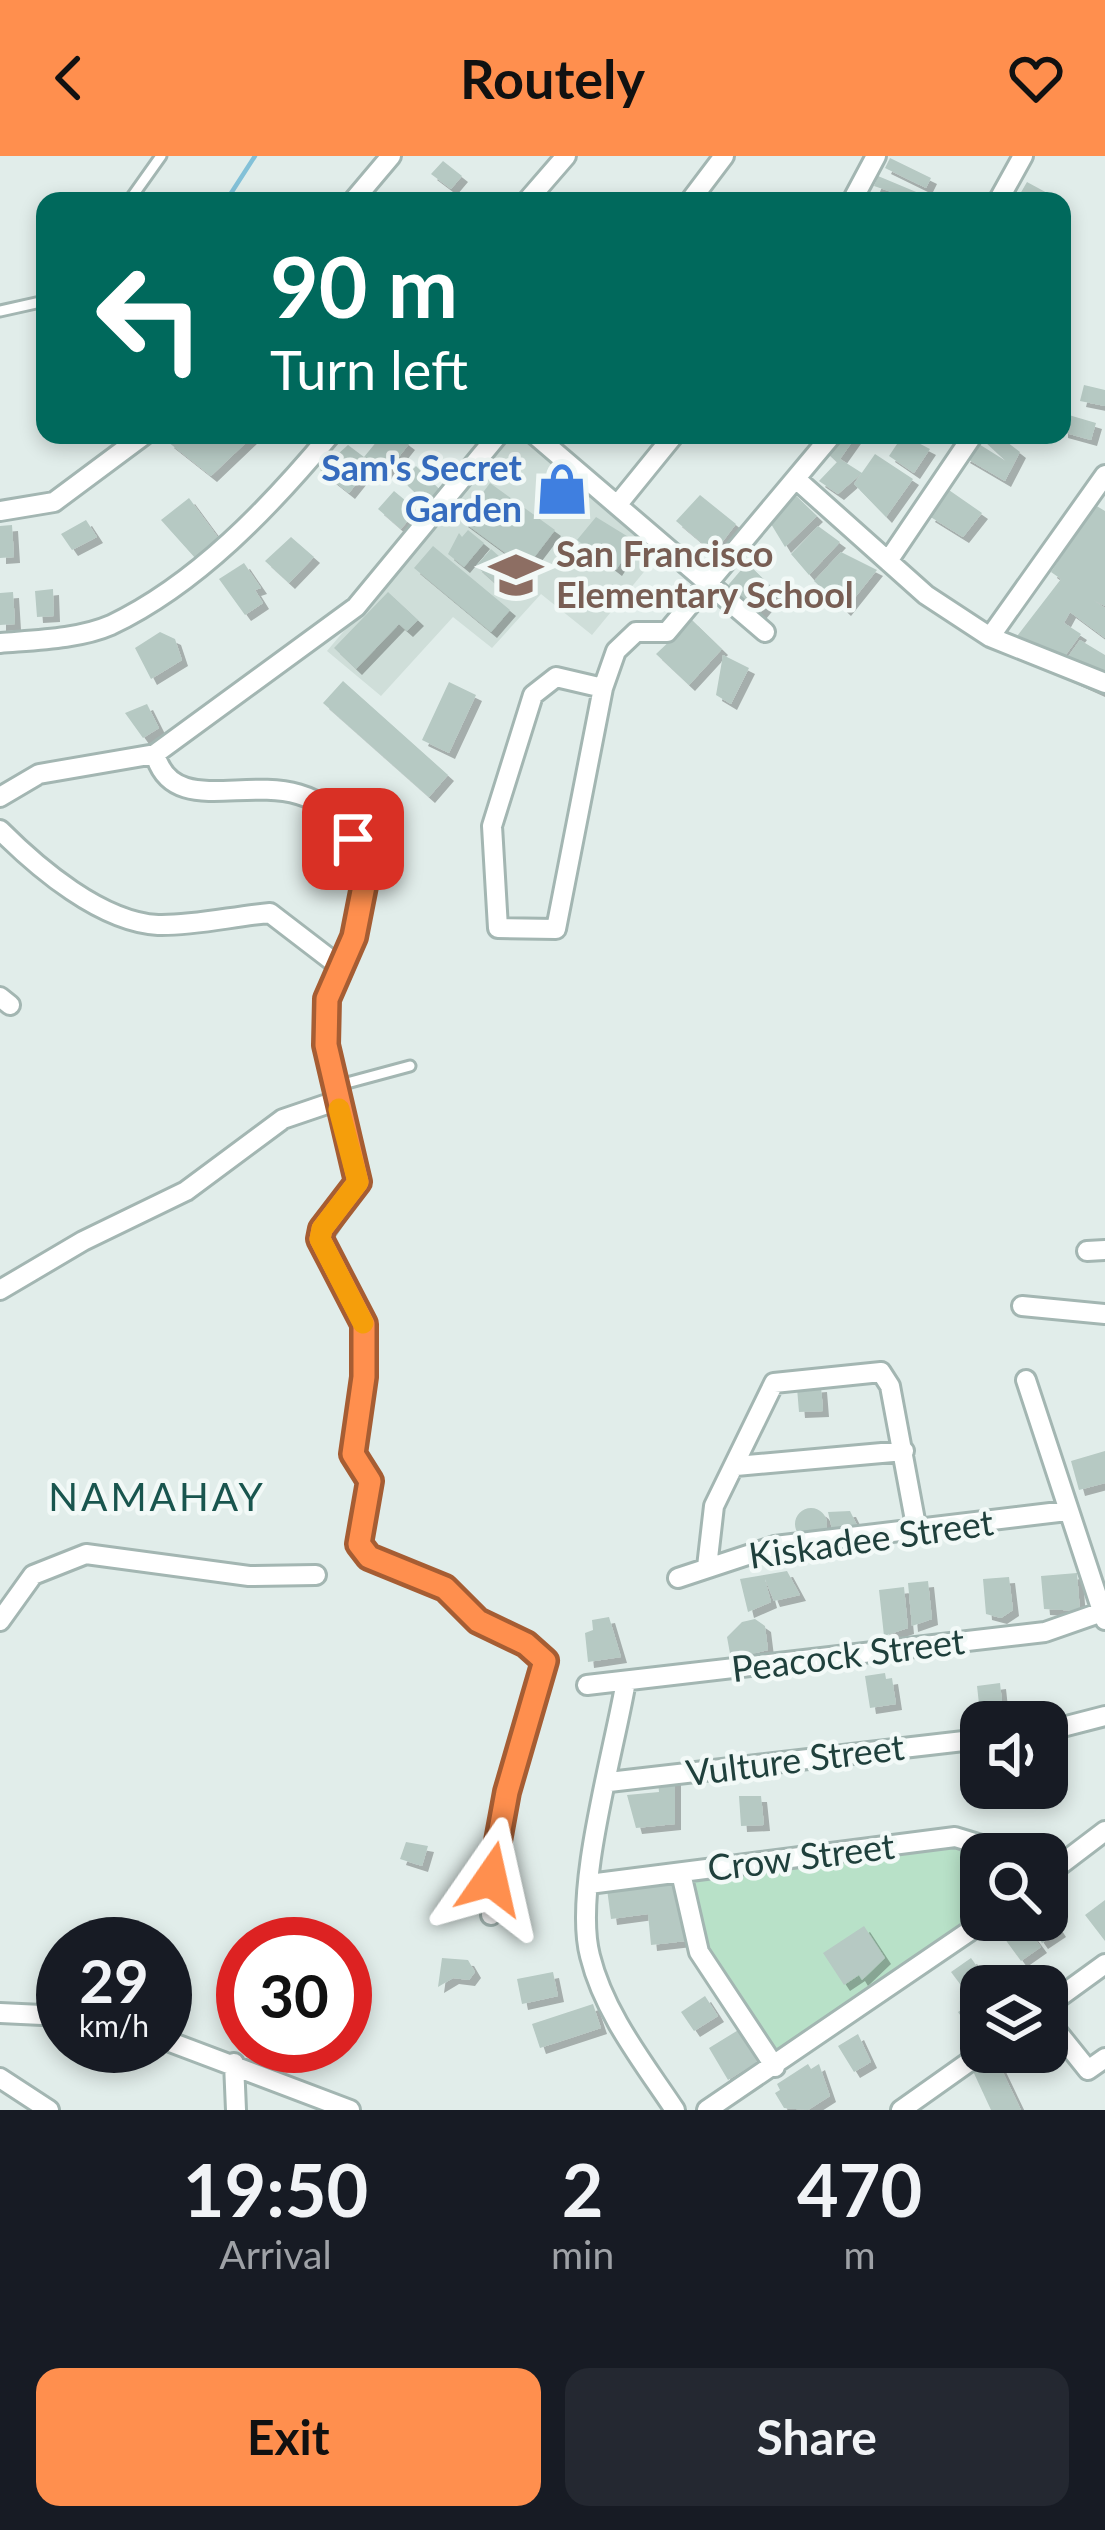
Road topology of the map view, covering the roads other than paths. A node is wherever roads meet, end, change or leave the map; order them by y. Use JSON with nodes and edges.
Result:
{"nodes":[{"id":1,"x":161,"y":156,"type":"edge"},
{"id":2,"x":391,"y":156,"type":"edge"},
{"id":3,"x":566,"y":156,"type":"edge"},
{"id":4,"x":724,"y":156,"type":"edge"},
{"id":5,"x":876,"y":156,"type":"edge"},
{"id":6,"x":1023,"y":156,"type":"edge"},
{"id":7,"x":135,"y":192,"type":"edge"},
{"id":8,"x":361,"y":192,"type":"edge"},
{"id":9,"x":535,"y":192,"type":"edge"},
{"id":10,"x":698,"y":192,"type":"edge"},
{"id":11,"x":857,"y":192,"type":"edge"},
{"id":12,"x":1003,"y":192,"type":"edge"},
{"id":13,"x":36,"y":304,"type":"edge"},
{"id":14,"x":0,"y":311,"type":"edge"},
{"id":15,"x":133,"y":444,"type":"edge"},
{"id":16,"x":321,"y":444,"type":"edge"},
{"id":17,"x":491,"y":444,"type":"edge"},
{"id":18,"x":546,"y":444,"type":"edge"},
{"id":19,"x":667,"y":444,"type":"edge"},
{"id":20,"x":825,"y":444,"type":"edge"},
{"id":21,"x":967,"y":444,"type":"edge"},
{"id":22,"x":1105,"y":475,"type":"edge"},
{"id":23,"x":796,"y":479,"type":"junction"},
{"id":24,"x":618,"y":504,"type":"junction"},
{"id":25,"x":0,"y":512,"type":"edge"},
{"id":26,"x":888,"y":561,"type":"junction"},
{"id":27,"x":710,"y":583,"type":"junction"},
{"id":28,"x":765,"y":632,"type":"dead end"},
{"id":29,"x":990,"y":637,"type":"junction"},
{"id":30,"x":0,"y":643,"type":"edge"},
{"id":31,"x":1105,"y":683,"type":"edge"},
{"id":32,"x":603,"y":688,"type":"junction"},
{"id":33,"x":155,"y":754,"type":"junction"},
{"id":34,"x":0,"y":797,"type":"edge"},
{"id":35,"x":0,"y":830,"type":"edge"},
{"id":36,"x":343,"y":969,"type":"junction"},
{"id":37,"x":410,"y":1066,"type":"dead end"},
{"id":38,"x":334,"y":1094,"type":"junction"},
{"id":39,"x":0,"y":1290,"type":"edge"},
{"id":40,"x":1022,"y":1306,"type":"dead end"},
{"id":41,"x":1105,"y":1314,"type":"edge"},
{"id":42,"x":1026,"y":1380,"type":"dead end"},
{"id":43,"x":904,"y":1451,"type":"junction"},
{"id":44,"x":736,"y":1466,"type":"junction"},
{"id":45,"x":1067,"y":1511,"type":"junction"},
{"id":46,"x":917,"y":1532,"type":"junction"},
{"id":47,"x":707,"y":1567,"type":"junction"},
{"id":48,"x":316,"y":1575,"type":"dead end"},
{"id":49,"x":678,"y":1578,"type":"dead end"},
{"id":50,"x":1104,"y":1614,"type":"edge"},
{"id":51,"x":0,"y":1621,"type":"edge"},
{"id":52,"x":626,"y":1681,"type":"junction"},
{"id":53,"x":587,"y":1685,"type":"dead end"},
{"id":54,"x":1105,"y":1716,"type":"edge"},
{"id":55,"x":1068,"y":1726,"type":"edge"},
{"id":56,"x":960,"y":1740,"type":"edge"},
{"id":57,"x":609,"y":1782,"type":"junction"},
{"id":58,"x":1105,"y":1832,"type":"edge"},
{"id":59,"x":960,"y":1839,"type":"edge"},
{"id":60,"x":1068,"y":1859,"type":"edge"},
{"id":61,"x":681,"y":1873,"type":"junction"},
{"id":62,"x":589,"y":1884,"type":"junction"},
{"id":63,"x":491,"y":1915,"type":"dead end"},
{"id":64,"x":960,"y":1938,"type":"edge"},
{"id":65,"x":1105,"y":1964,"type":"edge"},
{"id":66,"x":1068,"y":1991,"type":"edge"},
{"id":67,"x":0,"y":2013,"type":"edge"},
{"id":68,"x":36,"y":2015,"type":"edge"},
{"id":69,"x":1068,"y":2045,"type":"edge"},
{"id":70,"x":1105,"y":2058,"type":"edge"},
{"id":71,"x":775,"y":2067,"type":"junction"},
{"id":72,"x":960,"y":2068,"type":"edge"},
{"id":73,"x":234,"y":2073,"type":"edge"},
{"id":74,"x":259,"y":2073,"type":"edge"},
{"id":75,"x":0,"y":2078,"type":"edge"},
{"id":76,"x":50,"y":2110,"type":"edge"},
{"id":77,"x":236,"y":2110,"type":"edge"},
{"id":78,"x":350,"y":2110,"type":"edge"},
{"id":79,"x":675,"y":2110,"type":"edge"},
{"id":80,"x":707,"y":2110,"type":"edge"},
{"id":81,"x":901,"y":2110,"type":"edge"}],
"edges":[{"from":1,"to":7,"type":"lane"},
{"from":2,"to":8,"type":"street"},
{"from":3,"to":9,"type":"street"},
{"from":4,"to":10,"type":"street"},
{"from":5,"to":11,"type":"street"},
{"from":6,"to":12,"type":"street"},
{"from":13,"to":14,"type":"lane"},
{"from":15,"to":25,"type":"street"},
{"from":16,"to":30,"type":"street"},
{"from":17,"to":33,"type":"street"},
{"from":18,"to":24,"type":"street"},
{"from":19,"to":24,"type":"street"},
{"from":20,"to":23,"type":"street"},
{"from":21,"to":26,"type":"street"},
{"from":22,"to":29,"type":"street"},
{"from":23,"to":26,"type":"street"},
{"from":23,"to":27,"type":"street"},
{"from":24,"to":27,"type":"street"},
{"from":26,"to":29,"type":"street"},
{"from":27,"to":28,"type":"street"},
{"from":27,"to":32,"type":"street"},
{"from":29,"to":31,"type":"street"},
{"from":32,"to":32,"type":"street"},
{"from":33,"to":34,"type":"street"},
{"from":33,"to":36,"type":"street"},
{"from":35,"to":36,"type":"street"},
{"from":36,"to":38,"type":"street"},
{"from":37,"to":38,"type":"lane"},
{"from":38,"to":39,"type":"street"},
{"from":38,"to":63,"type":"street"},
{"from":40,"to":41,"type":"street"},
{"from":42,"to":45,"type":"street"},
{"from":43,"to":44,"type":"street"},
{"from":43,"to":44,"type":"street"},
{"from":43,"to":46,"type":"street"},
{"from":44,"to":47,"type":"street"},
{"from":45,"to":46,"type":"street","name":"Kiskadee Street"},
{"from":45,"to":50,"type":"street"},
{"from":46,"to":47,"type":"street","name":"Kiskadee Street"},
{"from":47,"to":49,"type":"street","name":"Kiskadee Street"},
{"from":48,"to":51,"type":"street"},
{"from":50,"to":52,"type":"street","name":"Peacock Street"},
{"from":52,"to":53,"type":"street","name":"Peacock Street"},
{"from":52,"to":57,"type":"street"},
{"from":54,"to":55,"type":"street"},
{"from":56,"to":57,"type":"street","name":"Vulture Street"},
{"from":57,"to":62,"type":"street"},
{"from":58,"to":60,"type":"street"},
{"from":59,"to":61,"type":"street","name":"Crow Street"},
{"from":61,"to":62,"type":"street","name":"Crow Street"},
{"from":61,"to":71,"type":"street"},
{"from":62,"to":79,"type":"street"},
{"from":64,"to":71,"type":"street"},
{"from":65,"to":66,"type":"street"},
{"from":67,"to":68,"type":"street"},
{"from":69,"to":70,"type":"street"},
{"from":71,"to":80,"type":"street"},
{"from":72,"to":81,"type":"street"},
{"from":73,"to":77,"type":"street"},
{"from":74,"to":78,"type":"street"},
{"from":75,"to":76,"type":"street"}]}
